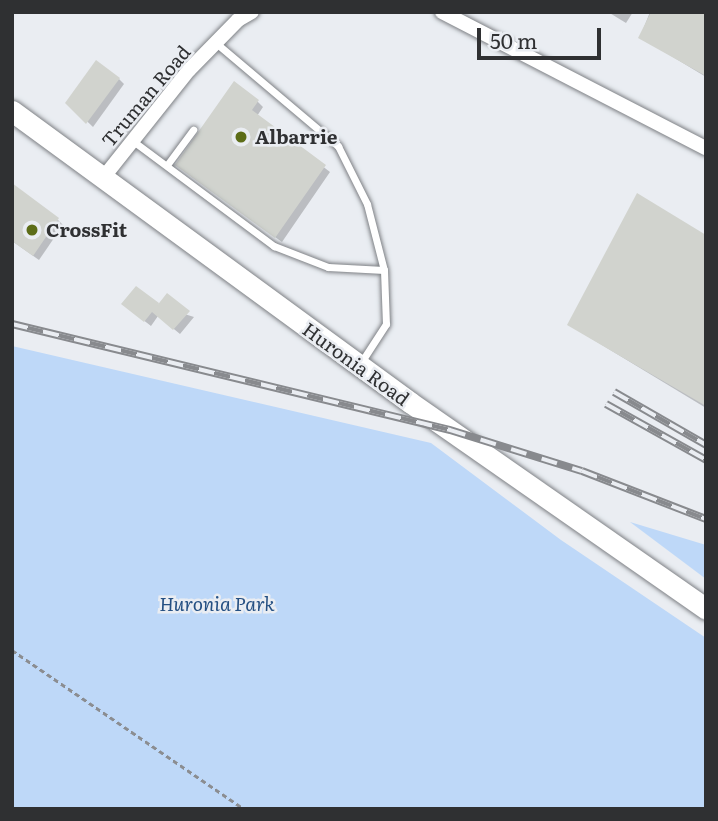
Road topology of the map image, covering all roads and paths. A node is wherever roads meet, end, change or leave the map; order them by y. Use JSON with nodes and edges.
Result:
{"nodes":[{"id":1,"x":252,"y":12,"type":"edge"},
{"id":2,"x":442,"y":12,"type":"edge"},
{"id":3,"x":216,"y":43,"type":"junction"},
{"id":4,"x":12,"y":111,"type":"edge"},
{"id":5,"x":193,"y":130,"type":"dead end"},
{"id":6,"x":133,"y":141,"type":"junction"},
{"id":7,"x":706,"y":148,"type":"edge"},
{"id":8,"x":167,"y":165,"type":"junction"},
{"id":9,"x":103,"y":178,"type":"junction"},
{"id":10,"x":384,"y":270,"type":"junction"},
{"id":11,"x":359,"y":365,"type":"junction"},
{"id":12,"x":706,"y":609,"type":"edge"},
{"id":13,"x":12,"y":650,"type":"edge"},
{"id":14,"x":244,"y":809,"type":"edge"}],
"edges":[{"from":1,"to":3,"type":"street","name":"Truman Road"},
{"from":2,"to":7,"type":"street"},
{"from":3,"to":6,"type":"street","name":"Truman Road"},
{"from":3,"to":10,"type":"lane"},
{"from":4,"to":9,"type":"main road","name":"Huronia Road"},
{"from":5,"to":8,"type":"lane"},
{"from":6,"to":8,"type":"lane"},
{"from":6,"to":9,"type":"street","name":"Truman Road"},
{"from":8,"to":10,"type":"lane"},
{"from":9,"to":11,"type":"main road","name":"Huronia Road"},
{"from":10,"to":11,"type":"lane"},
{"from":11,"to":12,"type":"main road","name":"Huronia Road"},
{"from":13,"to":14,"type":"path"}]}
